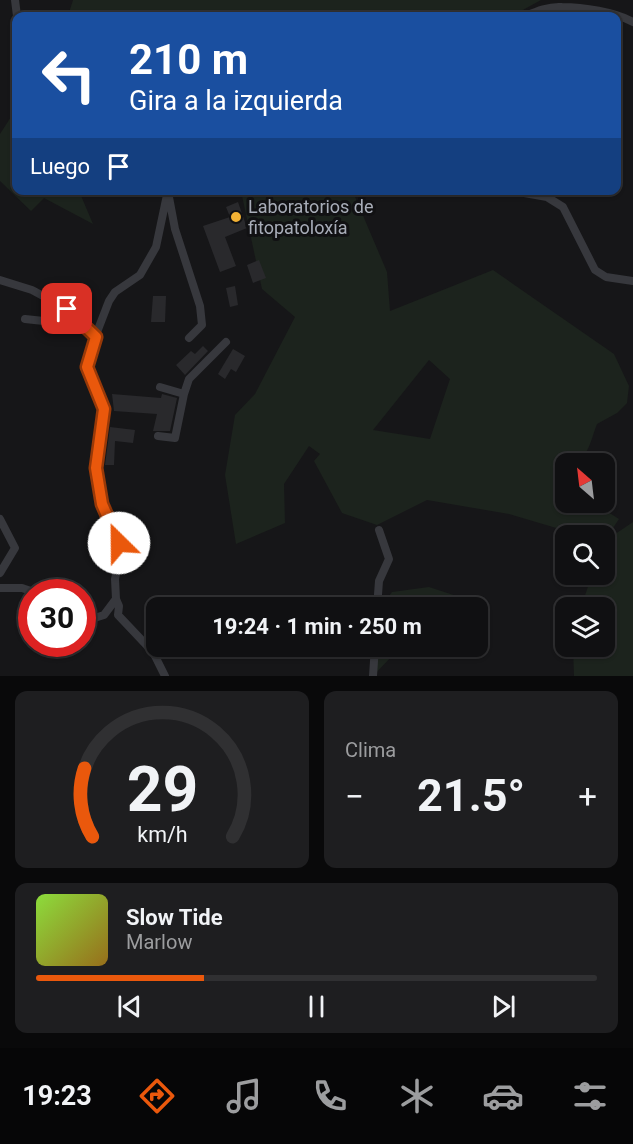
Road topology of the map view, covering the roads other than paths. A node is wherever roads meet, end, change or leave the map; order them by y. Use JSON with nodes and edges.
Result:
{"nodes":[{"id":1,"x":535,"y":12,"type":"edge"},
{"id":2,"x":597,"y":12,"type":"edge"},
{"id":3,"x":167,"y":195,"type":"edge"},
{"id":4,"x":169,"y":195,"type":"edge"},
{"id":5,"x":536,"y":195,"type":"edge"},
{"id":6,"x":0,"y":280,"type":"edge"},
{"id":7,"x":633,"y":281,"type":"edge"},
{"id":8,"x":25,"y":319,"type":"dead end"},
{"id":9,"x":86,"y":330,"type":"junction"},
{"id":10,"x":96,"y":337,"type":"junction"},
{"id":11,"x":189,"y":338,"type":"dead end"},
{"id":12,"x":225,"y":342,"type":"dead end"},
{"id":13,"x":160,"y":387,"type":"dead end"},
{"id":14,"x":184,"y":394,"type":"junction"},
{"id":15,"x":158,"y":436,"type":"dead end"},
{"id":16,"x":0,"y":519,"type":"edge"},
{"id":17,"x":379,"y":530,"type":"dead end"},
{"id":18,"x":0,"y":573,"type":"edge"},
{"id":19,"x":0,"y":588,"type":"edge"},
{"id":20,"x":18,"y":588,"type":"edge"},
{"id":21,"x":378,"y":597,"type":"edge"},
{"id":22,"x":116,"y":599,"type":"junction"},
{"id":23,"x":96,"y":618,"type":"edge"},
{"id":24,"x":374,"y":657,"type":"edge"},
{"id":25,"x":165,"y":676,"type":"edge"},
{"id":26,"x":373,"y":676,"type":"edge"}],
"edges":[{"from":1,"to":2,"type":"street"},
{"from":3,"to":10,"type":"street"},
{"from":4,"to":11,"type":"street"},
{"from":5,"to":7,"type":"street"},
{"from":6,"to":9,"type":"street"},
{"from":8,"to":9,"type":"street"},
{"from":9,"to":10,"type":"street"},
{"from":10,"to":22,"type":"street"},
{"from":12,"to":14,"type":"street"},
{"from":13,"to":14,"type":"street"},
{"from":14,"to":15,"type":"street"},
{"from":16,"to":18,"type":"street"},
{"from":17,"to":21,"type":"street"},
{"from":19,"to":20,"type":"street"},
{"from":22,"to":23,"type":"street"},
{"from":22,"to":25,"type":"street"},
{"from":24,"to":26,"type":"street"}]}
